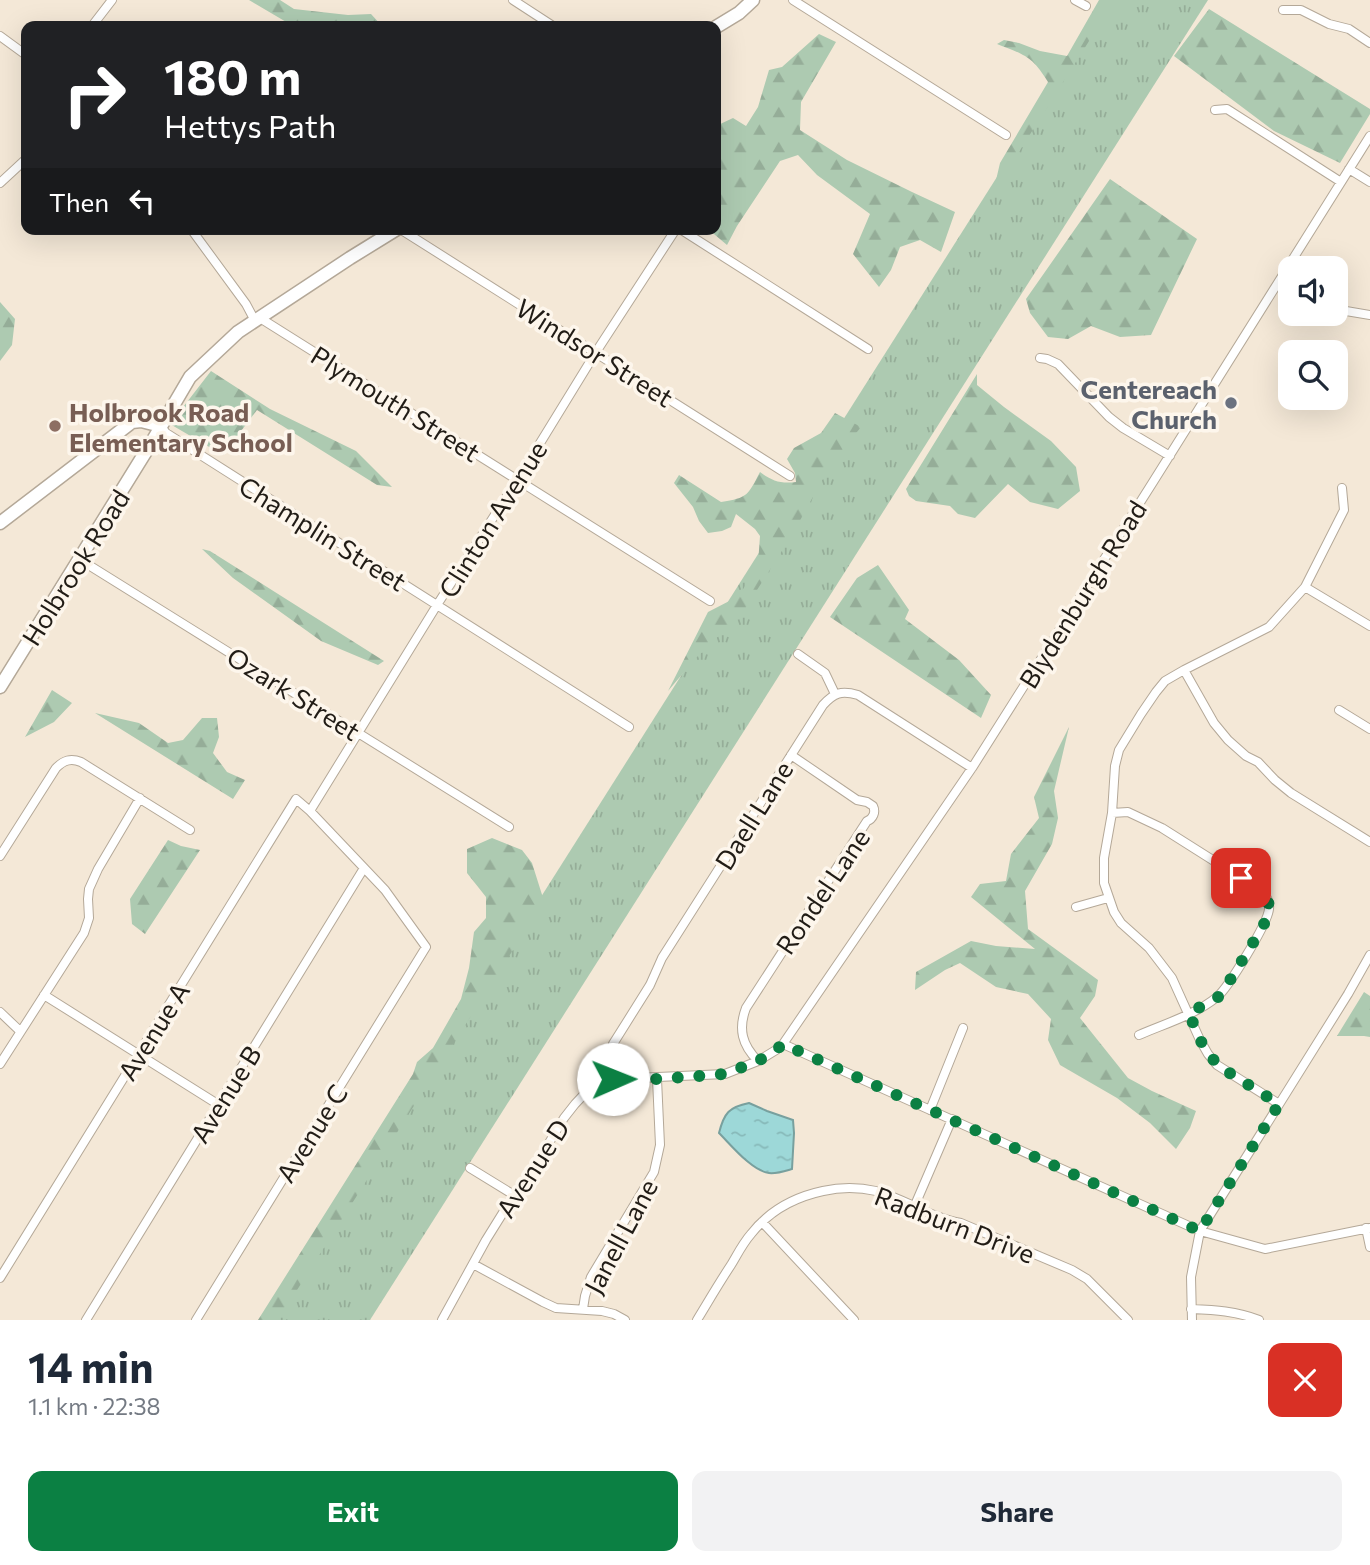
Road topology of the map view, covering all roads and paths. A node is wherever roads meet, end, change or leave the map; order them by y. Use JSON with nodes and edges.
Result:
{"nodes":[{"id":1,"x":112,"y":0,"type":"edge"},
{"id":2,"x":513,"y":0,"type":"edge"},
{"id":3,"x":753,"y":0,"type":"edge"},
{"id":4,"x":793,"y":0,"type":"edge"},
{"id":5,"x":1075,"y":0,"type":"edge"},
{"id":6,"x":1086,"y":6,"type":"dead end"},
{"id":7,"x":1283,"y":10,"type":"dead end"},
{"id":8,"x":96,"y":21,"type":"edge"},
{"id":9,"x":546,"y":21,"type":"edge"},
{"id":10,"x":721,"y":24,"type":"edge"},
{"id":11,"x":0,"y":36,"type":"edge"},
{"id":12,"x":1370,"y":43,"type":"edge"},
{"id":13,"x":21,"y":51,"type":"edge"},
{"id":14,"x":1215,"y":110,"type":"dead end"},
{"id":15,"x":1006,"y":135,"type":"dead end"},
{"id":16,"x":1370,"y":136,"type":"edge"},
{"id":17,"x":21,"y":164,"type":"edge"},
{"id":18,"x":1349,"y":169,"type":"junction"},
{"id":19,"x":1341,"y":182,"type":"junction"},
{"id":20,"x":1370,"y":182,"type":"edge"},
{"id":21,"x":0,"y":184,"type":"edge"},
{"id":22,"x":195,"y":235,"type":"edge"},
{"id":23,"x":389,"y":235,"type":"edge"},
{"id":24,"x":409,"y":235,"type":"edge"},
{"id":25,"x":674,"y":235,"type":"edge"},
{"id":26,"x":688,"y":235,"type":"edge"},
{"id":27,"x":1298,"y":256,"type":"edge"},
{"id":28,"x":1278,"y":289,"type":"edge"},
{"id":29,"x":1348,"y":311,"type":"edge"},
{"id":30,"x":1370,"y":315,"type":"edge"},
{"id":31,"x":258,"y":320,"type":"junction"},
{"id":32,"x":868,"y":349,"type":"dead end"},
{"id":33,"x":596,"y":352,"type":"junction"},
{"id":34,"x":1040,"y":358,"type":"dead end"},
{"id":35,"x":161,"y":426,"type":"junction"},
{"id":36,"x":1170,"y":456,"type":"junction"},
{"id":37,"x":790,"y":476,"type":"dead end"},
{"id":38,"x":518,"y":479,"type":"junction"},
{"id":39,"x":1342,"y":488,"type":"dead end"},
{"id":40,"x":0,"y":523,"type":"edge"},
{"id":41,"x":79,"y":559,"type":"junction"},
{"id":42,"x":1305,"y":587,"type":"junction"},
{"id":43,"x":710,"y":601,"type":"dead end"},
{"id":44,"x":437,"y":606,"type":"junction"},
{"id":45,"x":1370,"y":626,"type":"edge"},
{"id":46,"x":798,"y":654,"type":"dead end"},
{"id":47,"x":1184,"y":670,"type":"junction"},
{"id":48,"x":0,"y":687,"type":"edge"},
{"id":49,"x":835,"y":694,"type":"junction"},
{"id":50,"x":1339,"y":710,"type":"dead end"},
{"id":51,"x":629,"y":727,"type":"dead end"},
{"id":52,"x":1370,"y":729,"type":"edge"},
{"id":53,"x":357,"y":733,"type":"junction"},
{"id":54,"x":791,"y":755,"type":"junction"},
{"id":55,"x":972,"y":768,"type":"junction"},
{"id":56,"x":140,"y":798,"type":"junction"},
{"id":57,"x":310,"y":810,"type":"junction"},
{"id":58,"x":1112,"y":813,"type":"junction"},
{"id":59,"x":509,"y":827,"type":"dead end"},
{"id":60,"x":190,"y":830,"type":"dead end"},
{"id":61,"x":1370,"y":842,"type":"edge"},
{"id":62,"x":0,"y":856,"type":"edge"},
{"id":63,"x":364,"y":867,"type":"junction"},
{"id":64,"x":1108,"y":898,"type":"junction"},
{"id":65,"x":1076,"y":906,"type":"dead end"},
{"id":66,"x":1370,"y":956,"type":"edge"},
{"id":67,"x":44,"y":995,"type":"junction"},
{"id":68,"x":0,"y":1012,"type":"edge"},
{"id":69,"x":1189,"y":1013,"type":"junction"},
{"id":70,"x":962,"y":1028,"type":"dead end"},
{"id":71,"x":20,"y":1031,"type":"junction"},
{"id":72,"x":1139,"y":1035,"type":"dead end"},
{"id":73,"x":783,"y":1044,"type":"junction"},
{"id":74,"x":138,"y":1055,"type":"junction"},
{"id":75,"x":758,"y":1061,"type":"junction"},
{"id":76,"x":0,"y":1064,"type":"edge"},
{"id":77,"x":613,"y":1079,"type":"junction"},
{"id":78,"x":657,"y":1079,"type":"junction"},
{"id":79,"x":1279,"y":1104,"type":"junction"},
{"id":80,"x":219,"y":1105,"type":"junction"},
{"id":81,"x":930,"y":1110,"type":"junction"},
{"id":82,"x":952,"y":1119,"type":"junction"},
{"id":83,"x":470,"y":1168,"type":"dead end"},
{"id":84,"x":514,"y":1195,"type":"junction"},
{"id":85,"x":915,"y":1205,"type":"junction"},
{"id":86,"x":762,"y":1222,"type":"junction"},
{"id":87,"x":1368,"y":1228,"type":"edge"},
{"id":88,"x":1200,"y":1231,"type":"junction"},
{"id":89,"x":1370,"y":1247,"type":"edge"},
{"id":90,"x":473,"y":1264,"type":"junction"},
{"id":91,"x":0,"y":1279,"type":"edge"},
{"id":92,"x":583,"y":1309,"type":"junction"},
{"id":93,"x":1191,"y":1310,"type":"junction"},
{"id":94,"x":86,"y":1320,"type":"edge"},
{"id":95,"x":196,"y":1320,"type":"edge"},
{"id":96,"x":442,"y":1320,"type":"edge"},
{"id":97,"x":625,"y":1320,"type":"edge"},
{"id":98,"x":697,"y":1320,"type":"edge"},
{"id":99,"x":854,"y":1320,"type":"edge"},
{"id":100,"x":1128,"y":1320,"type":"edge"},
{"id":101,"x":1192,"y":1320,"type":"edge"},
{"id":102,"x":1258,"y":1320,"type":"edge"}],
"edges":[{"from":1,"to":8,"type":"street"},
{"from":2,"to":9,"type":"street"},
{"from":3,"to":10,"type":"street"},
{"from":4,"to":15,"type":"street"},
{"from":5,"to":6,"type":"street"},
{"from":7,"to":12,"type":"street"},
{"from":11,"to":13,"type":"street"},
{"from":14,"to":19,"type":"street"},
{"from":16,"to":18,"type":"street","name":"Blydenburgh Road"},
{"from":17,"to":21,"type":"street"},
{"from":18,"to":19,"type":"street","name":"Blydenburgh Road"},
{"from":18,"to":20,"type":"street"},
{"from":19,"to":27,"type":"street","name":"Blydenburgh Road"},
{"from":22,"to":31,"type":"street"},
{"from":23,"to":31,"type":"street","name":"Holbrook Road"},
{"from":24,"to":33,"type":"street","name":"Windsor Street"},
{"from":25,"to":33,"type":"street","name":"Clinton Avenue"},
{"from":26,"to":32,"type":"street"},
{"from":28,"to":36,"type":"street","name":"Blydenburgh Road"},
{"from":29,"to":30,"type":"street"},
{"from":31,"to":35,"type":"street","name":"Holbrook Road"},
{"from":31,"to":38,"type":"street","name":"Plymouth Street"},
{"from":33,"to":37,"type":"street","name":"Windsor Street"},
{"from":33,"to":38,"type":"street","name":"Clinton Avenue"},
{"from":34,"to":36,"type":"street"},
{"from":35,"to":40,"type":"street"},
{"from":35,"to":41,"type":"street","name":"Holbrook Road"},
{"from":35,"to":44,"type":"street","name":"Champlin Street"},
{"from":36,"to":55,"type":"street","name":"Blydenburgh Road"},
{"from":38,"to":43,"type":"street","name":"Plymouth Street"},
{"from":38,"to":44,"type":"street","name":"Clinton Avenue"},
{"from":39,"to":42,"type":"street"},
{"from":41,"to":48,"type":"street","name":"Holbrook Road"},
{"from":41,"to":53,"type":"street","name":"Ozark Street"},
{"from":42,"to":45,"type":"street"},
{"from":42,"to":47,"type":"street"},
{"from":44,"to":51,"type":"street","name":"Champlin Street"},
{"from":44,"to":53,"type":"street","name":"Clinton Avenue"},
{"from":46,"to":49,"type":"street"},
{"from":47,"to":58,"type":"street"},
{"from":47,"to":61,"type":"street"},
{"from":49,"to":54,"type":"street","name":"Daell Lane"},
{"from":49,"to":55,"type":"street"},
{"from":50,"to":52,"type":"street"},
{"from":53,"to":57,"type":"street","name":"Clinton Avenue"},
{"from":53,"to":59,"type":"street","name":"Ozark Street"},
{"from":54,"to":75,"type":"street","name":"Rondel Lane"},
{"from":54,"to":77,"type":"street","name":"Daell Lane"},
{"from":55,"to":73,"type":"street","name":"Blydenburgh Road"},
{"from":56,"to":60,"type":"street"},
{"from":56,"to":62,"type":"street"},
{"from":56,"to":67,"type":"street"},
{"from":57,"to":63,"type":"street"},
{"from":57,"to":74,"type":"street","name":"Avenue A"},
{"from":58,"to":64,"type":"street"},
{"from":58,"to":69,"type":"street"},
{"from":63,"to":80,"type":"street","name":"Avenue B"},
{"from":63,"to":95,"type":"street","name":"Avenue C"},
{"from":64,"to":65,"type":"street"},
{"from":64,"to":69,"type":"street"},
{"from":66,"to":79,"type":"street"},
{"from":67,"to":71,"type":"street"},
{"from":67,"to":74,"type":"street"},
{"from":68,"to":71,"type":"street"},
{"from":69,"to":72,"type":"street"},
{"from":69,"to":79,"type":"street"},
{"from":70,"to":81,"type":"street"},
{"from":71,"to":76,"type":"street"},
{"from":73,"to":75,"type":"street","name":"Avenue D"},
{"from":73,"to":81,"type":"street"},
{"from":74,"to":80,"type":"street"},
{"from":74,"to":91,"type":"street","name":"Avenue A"},
{"from":75,"to":78,"type":"street","name":"Avenue D"},
{"from":77,"to":78,"type":"street","name":"Avenue D"},
{"from":77,"to":84,"type":"street","name":"Avenue D"},
{"from":78,"to":92,"type":"street","name":"Janell Lane"},
{"from":79,"to":88,"type":"street"},
{"from":80,"to":94,"type":"street","name":"Avenue B"},
{"from":81,"to":82,"type":"street"},
{"from":82,"to":85,"type":"street"},
{"from":82,"to":88,"type":"street"},
{"from":83,"to":84,"type":"street"},
{"from":84,"to":90,"type":"street","name":"Avenue D"},
{"from":85,"to":86,"type":"street","name":"Radburn Drive"},
{"from":85,"to":100,"type":"street","name":"Radburn Drive"},
{"from":86,"to":98,"type":"street","name":"Radburn Drive"},
{"from":86,"to":99,"type":"street"},
{"from":87,"to":88,"type":"street"},
{"from":87,"to":89,"type":"street"},
{"from":88,"to":93,"type":"street"},
{"from":90,"to":92,"type":"street"},
{"from":90,"to":96,"type":"street","name":"Avenue D"},
{"from":92,"to":97,"type":"street"},
{"from":93,"to":101,"type":"street"},
{"from":93,"to":102,"type":"street"}]}
